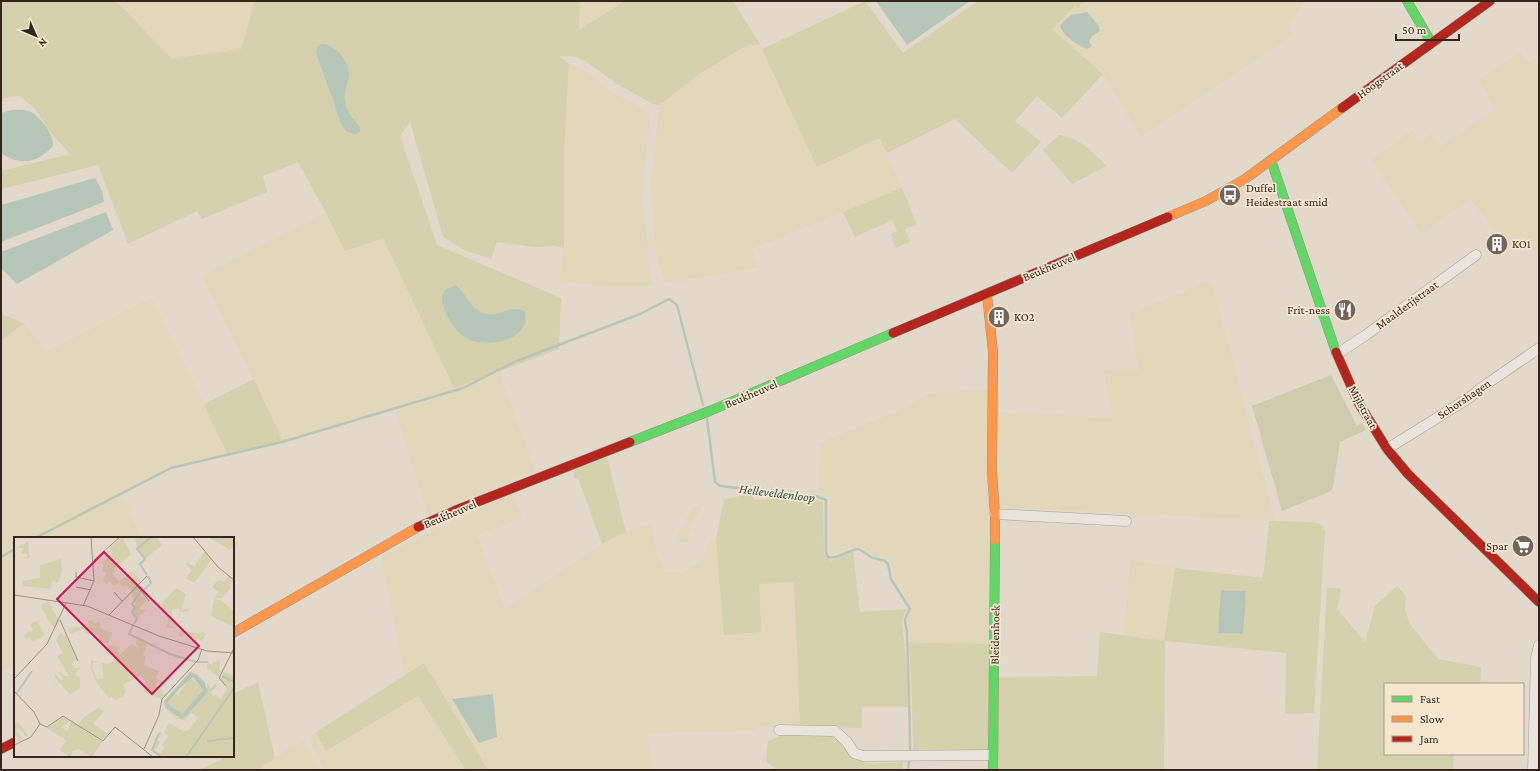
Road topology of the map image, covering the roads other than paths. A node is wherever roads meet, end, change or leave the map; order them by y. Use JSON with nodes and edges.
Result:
{"nodes":[{"id":1,"x":1407,"y":1,"type":"edge"},
{"id":2,"x":1490,"y":1,"type":"edge"},
{"id":3,"x":1431,"y":42,"type":"junction"},
{"id":4,"x":1271,"y":160,"type":"junction"},
{"id":5,"x":1476,"y":255,"type":"dead end"},
{"id":6,"x":987,"y":295,"type":"junction"},
{"id":7,"x":1539,"y":348,"type":"edge"},
{"id":8,"x":1337,"y":354,"type":"junction"},
{"id":9,"x":1387,"y":449,"type":"junction"},
{"id":10,"x":995,"y":514,"type":"junction"},
{"id":11,"x":1126,"y":522,"type":"dead end"},
{"id":12,"x":1539,"y":602,"type":"edge"},
{"id":13,"x":234,"y":632,"type":"edge"},
{"id":14,"x":1539,"y":646,"type":"edge"},
{"id":15,"x":779,"y":730,"type":"dead end"},
{"id":16,"x":14,"y":742,"type":"edge"},
{"id":17,"x":1,"y":749,"type":"edge"},
{"id":18,"x":992,"y":755,"type":"junction"},
{"id":19,"x":993,"y":770,"type":"edge"},
{"id":20,"x":1533,"y":770,"type":"edge"}],
"edges":[{"from":1,"to":3,"type":"street"},
{"from":2,"to":3,"type":"street","name":"Hoogstraat"},
{"from":3,"to":4,"type":"street","name":"Hoogstraat"},
{"from":4,"to":6,"type":"street","name":"Beukheuvel"},
{"from":4,"to":8,"type":"street","name":"Mijlstraat"},
{"from":5,"to":8,"type":"street","name":"Maalderijstraat"},
{"from":6,"to":10,"type":"street","name":"Bleidenhoek"},
{"from":6,"to":13,"type":"street","name":"Beukheuvel"},
{"from":7,"to":9,"type":"street","name":"Schorshagen"},
{"from":8,"to":9,"type":"street","name":"Mijlstraat"},
{"from":9,"to":12,"type":"street","name":"Mijlstraat"},
{"from":10,"to":11,"type":"street"},
{"from":10,"to":18,"type":"street","name":"Bleidenhoek"},
{"from":14,"to":20,"type":"street"},
{"from":15,"to":18,"type":"street"},
{"from":16,"to":17,"type":"street"},
{"from":18,"to":19,"type":"street","name":"Bleidenhoek"}]}
